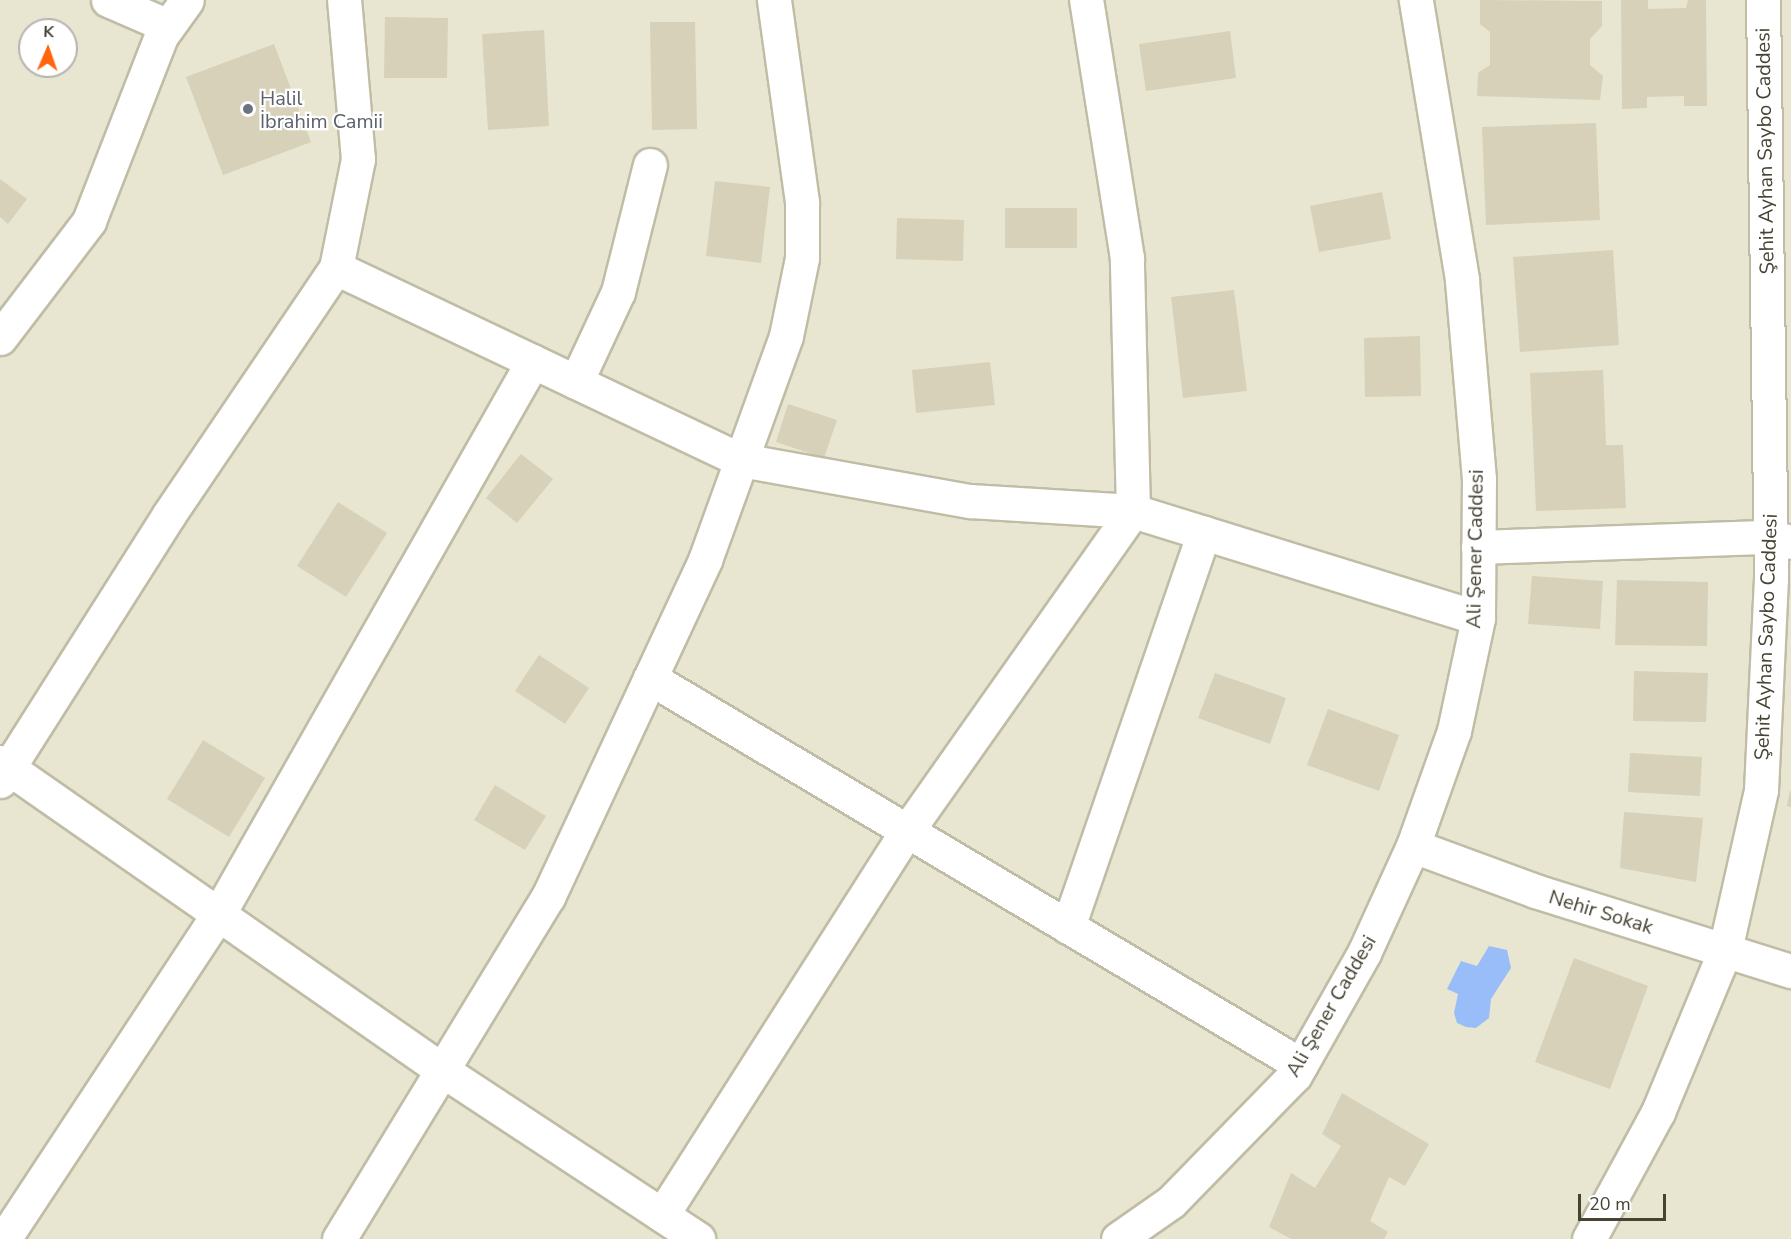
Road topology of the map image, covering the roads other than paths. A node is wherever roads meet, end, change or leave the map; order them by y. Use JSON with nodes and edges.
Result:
{"nodes":[{"id":1,"x":108,"y":0,"type":"edge"},
{"id":2,"x":187,"y":0,"type":"edge"},
{"id":3,"x":344,"y":0,"type":"edge"},
{"id":4,"x":774,"y":0,"type":"edge"},
{"id":5,"x":1086,"y":0,"type":"edge"},
{"id":6,"x":1407,"y":0,"type":"edge"},
{"id":7,"x":1416,"y":0,"type":"edge"},
{"id":8,"x":1763,"y":0,"type":"edge"},
{"id":9,"x":168,"y":26,"type":"junction"},
{"id":10,"x":650,"y":165,"type":"dead end"},
{"id":11,"x":336,"y":268,"type":"junction"},
{"id":12,"x":1779,"y":274,"type":"edge"},
{"id":13,"x":0,"y":338,"type":"edge"},
{"id":14,"x":532,"y":361,"type":"junction"},
{"id":15,"x":576,"y":382,"type":"junction"},
{"id":16,"x":741,"y":460,"type":"junction"},
{"id":17,"x":1132,"y":511,"type":"junction"},
{"id":18,"x":1204,"y":533,"type":"junction"},
{"id":19,"x":1780,"y":540,"type":"edge"},
{"id":20,"x":1478,"y":548,"type":"junction"},
{"id":21,"x":1478,"y":618,"type":"junction"},
{"id":22,"x":651,"y":678,"type":"junction"},
{"id":23,"x":2,"y":771,"type":"edge"},
{"id":24,"x":907,"y":831,"type":"junction"},
{"id":25,"x":1413,"y":846,"type":"junction"},
{"id":26,"x":218,"y":915,"type":"junction"},
{"id":27,"x":1068,"y":927,"type":"junction"},
{"id":28,"x":1725,"y":950,"type":"junction"},
{"id":29,"x":1791,"y":971,"type":"edge"},
{"id":30,"x":1300,"y":1065,"type":"junction"},
{"id":31,"x":442,"y":1070,"type":"junction"},
{"id":32,"x":662,"y":1215,"type":"junction"},
{"id":33,"x":4,"y":1239,"type":"edge"},
{"id":34,"x":339,"y":1239,"type":"edge"},
{"id":35,"x":698,"y":1239,"type":"edge"},
{"id":36,"x":1118,"y":1239,"type":"edge"},
{"id":37,"x":1589,"y":1239,"type":"edge"}],
"edges":[{"from":1,"to":9,"type":"street"},
{"from":2,"to":9,"type":"street"},
{"from":3,"to":11,"type":"street"},
{"from":4,"to":16,"type":"street"},
{"from":5,"to":17,"type":"street"},
{"from":6,"to":7,"type":"street"},
{"from":7,"to":20,"type":"street","name":"Ali Şener Caddesi"},
{"from":8,"to":12,"type":"street","name":"Şehit Ayhan Saybo Caddesi"},
{"from":9,"to":13,"type":"street"},
{"from":10,"to":15,"type":"street"},
{"from":11,"to":14,"type":"street"},
{"from":11,"to":23,"type":"street"},
{"from":12,"to":19,"type":"street","name":"Şehit Ayhan Saybo Caddesi"},
{"from":14,"to":15,"type":"street"},
{"from":14,"to":26,"type":"street"},
{"from":15,"to":16,"type":"street"},
{"from":16,"to":17,"type":"street"},
{"from":16,"to":22,"type":"street"},
{"from":17,"to":18,"type":"street"},
{"from":17,"to":24,"type":"street"},
{"from":18,"to":21,"type":"street"},
{"from":18,"to":27,"type":"street"},
{"from":19,"to":20,"type":"street"},
{"from":19,"to":28,"type":"street","name":"Şehit Ayhan Saybo Caddesi"},
{"from":20,"to":21,"type":"street","name":"Ali Şener Caddesi"},
{"from":21,"to":25,"type":"street","name":"Ali Şener Caddesi"},
{"from":22,"to":24,"type":"street"},
{"from":22,"to":31,"type":"street"},
{"from":23,"to":26,"type":"street"},
{"from":24,"to":27,"type":"street"},
{"from":24,"to":32,"type":"street"},
{"from":25,"to":28,"type":"street","name":"Nehir Sokak"},
{"from":25,"to":30,"type":"street","name":"Ali Şener Caddesi"},
{"from":26,"to":31,"type":"street"},
{"from":26,"to":33,"type":"street"},
{"from":27,"to":30,"type":"street"},
{"from":28,"to":29,"type":"street","name":"Nehir Sokak"},
{"from":28,"to":37,"type":"street","name":"Şehit Ayhan Saybo Caddesi"},
{"from":30,"to":36,"type":"street","name":"Ali Şener Caddesi"},
{"from":31,"to":32,"type":"street"},
{"from":31,"to":34,"type":"street"},
{"from":32,"to":35,"type":"street"}]}
